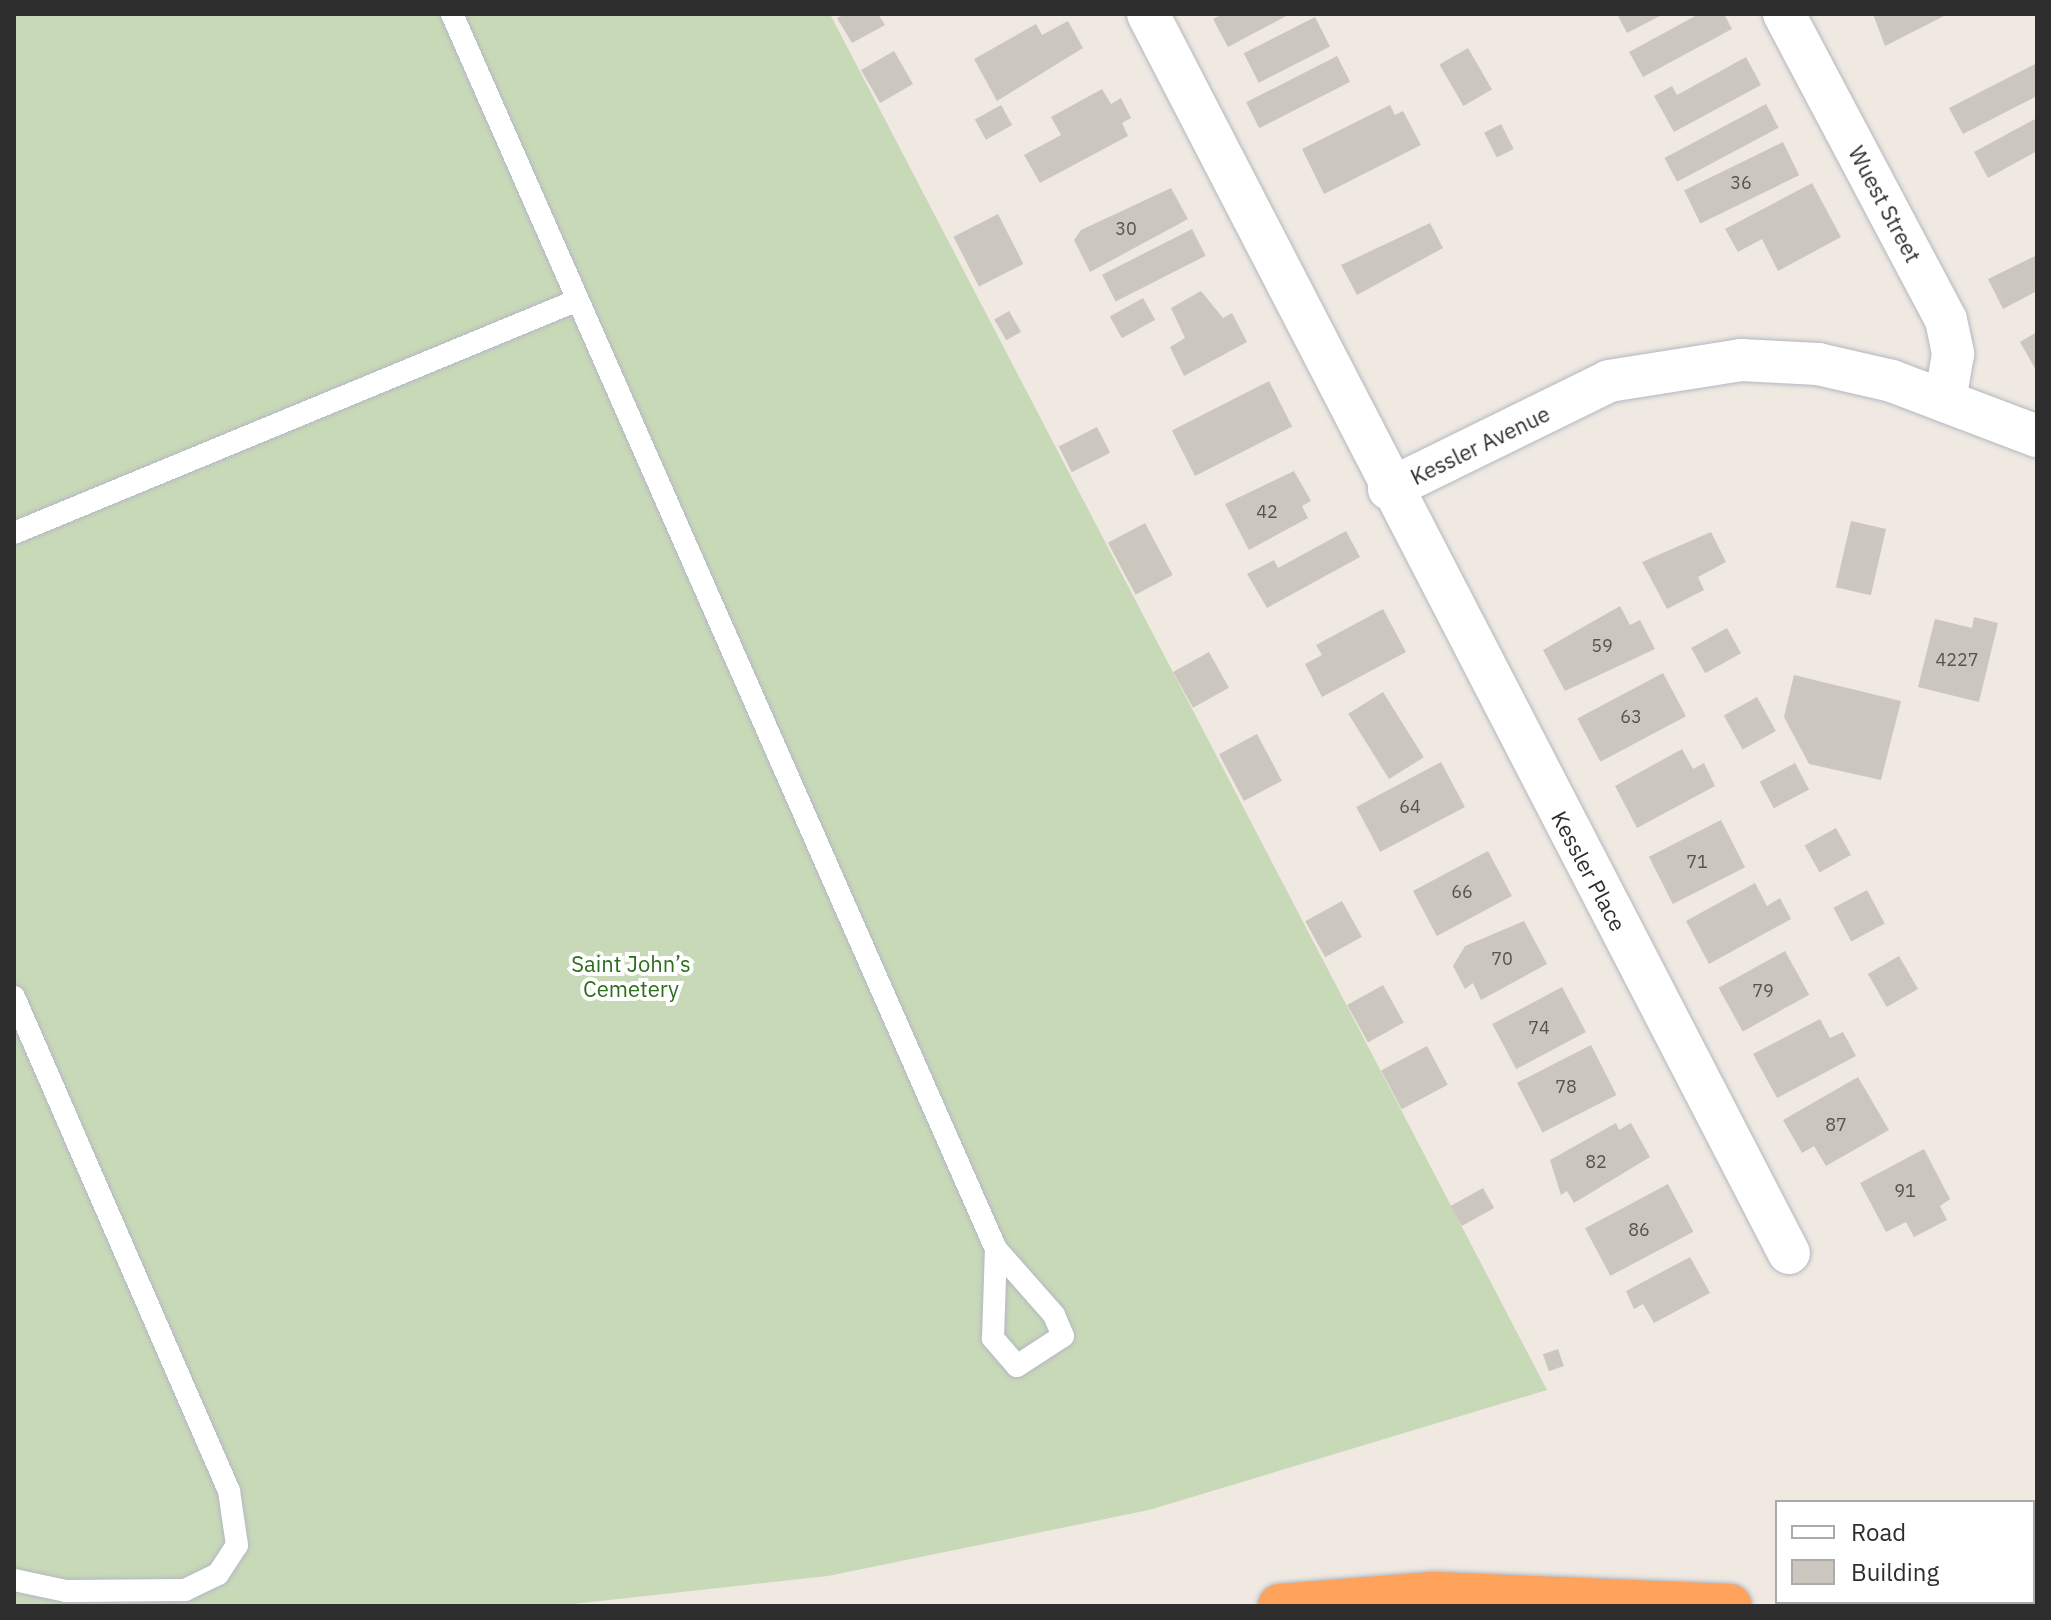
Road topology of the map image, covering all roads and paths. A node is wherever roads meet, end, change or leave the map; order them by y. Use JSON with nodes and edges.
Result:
{"nodes":[{"id":1,"x":452,"y":14,"type":"edge"},
{"id":2,"x":1148,"y":14,"type":"edge"},
{"id":3,"x":1784,"y":14,"type":"edge"},
{"id":4,"x":578,"y":300,"type":"junction"},
{"id":5,"x":1945,"y":401,"type":"junction"},
{"id":6,"x":2037,"y":436,"type":"edge"},
{"id":7,"x":1389,"y":489,"type":"junction"},
{"id":8,"x":14,"y":533,"type":"edge"},
{"id":9,"x":14,"y":997,"type":"edge"},
{"id":10,"x":996,"y":1249,"type":"junction"},
{"id":11,"x":1789,"y":1253,"type":"dead end"},
{"id":12,"x":14,"y":1580,"type":"edge"},
{"id":13,"x":1280,"y":1606,"type":"edge"},
{"id":14,"x":1730,"y":1606,"type":"edge"}],
"edges":[{"from":1,"to":4,"type":"lane"},
{"from":2,"to":7,"type":"street","name":"Kessler Avenue"},
{"from":3,"to":5,"type":"street","name":"Wuest Street"},
{"from":4,"to":8,"type":"lane"},
{"from":4,"to":10,"type":"lane"},
{"from":5,"to":6,"type":"street","name":"Kessler Avenue"},
{"from":5,"to":7,"type":"street","name":"Kessler Avenue"},
{"from":7,"to":11,"type":"street","name":"Kessler Place"},
{"from":9,"to":12,"type":"lane"},
{"from":10,"to":10,"type":"lane"},
{"from":13,"to":14,"type":"highway"}]}
